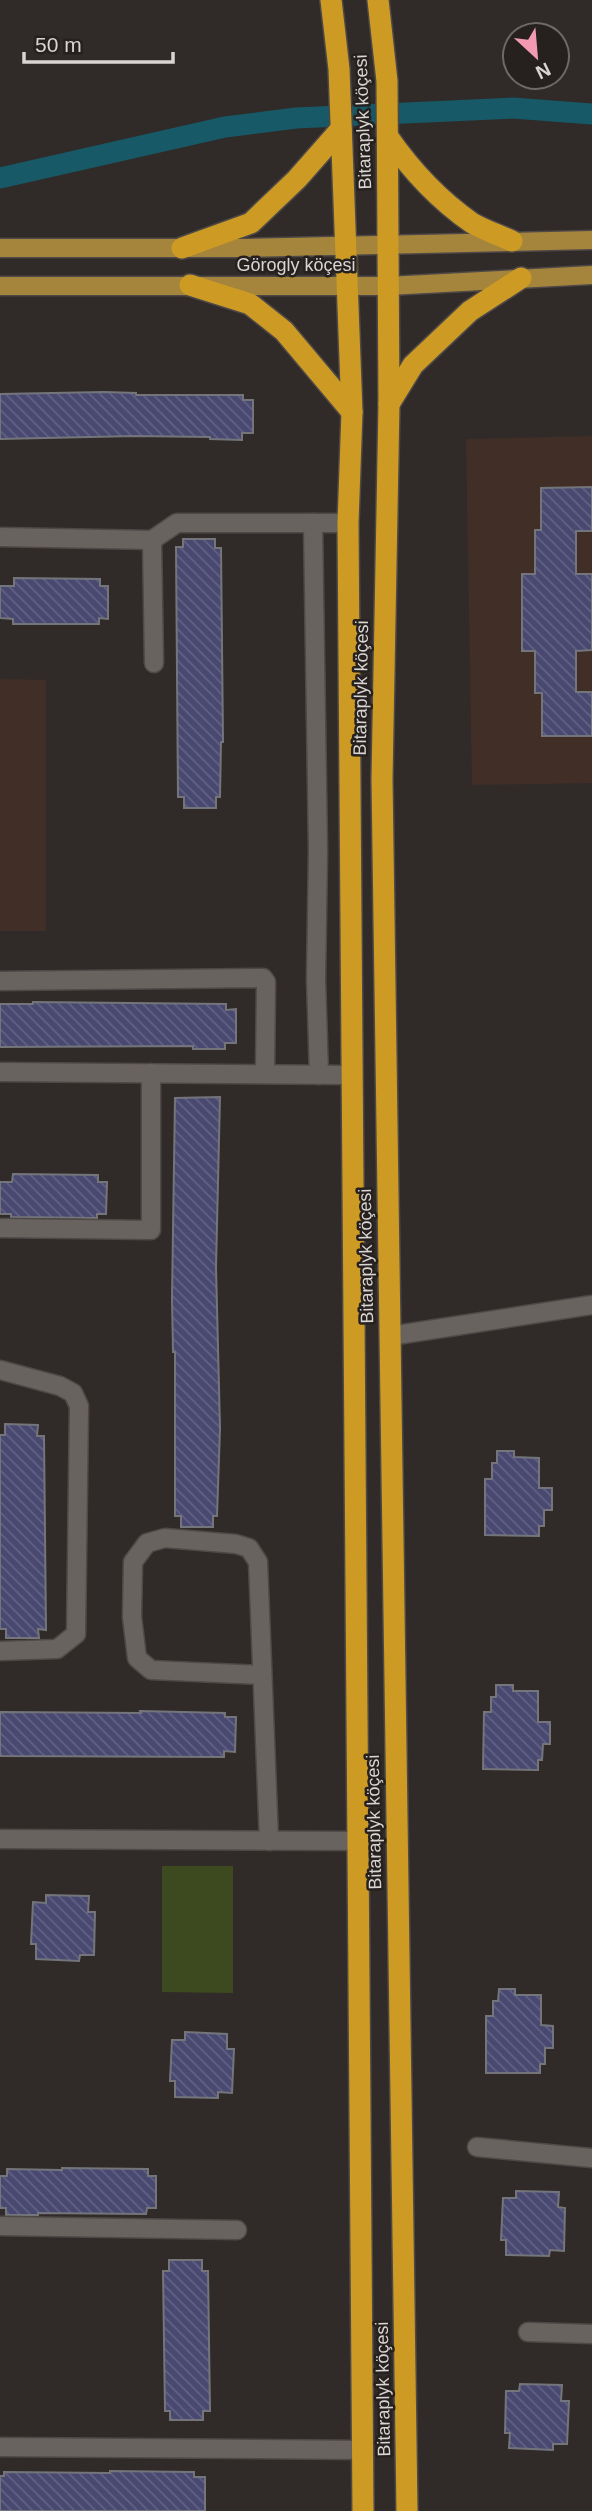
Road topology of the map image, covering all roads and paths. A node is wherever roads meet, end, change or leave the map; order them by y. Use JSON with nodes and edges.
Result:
{"nodes":[{"id":1,"x":331,"y":0,"type":"edge"},
{"id":2,"x":378,"y":0,"type":"edge"},
{"id":3,"x":341,"y":129,"type":"junction"},
{"id":4,"x":395,"y":158,"type":"junction"},
{"id":5,"x":592,"y":240,"type":"edge"},
{"id":6,"x":512,"y":241,"type":"junction"},
{"id":7,"x":345,"y":245,"type":"junction"},
{"id":8,"x":387,"y":245,"type":"junction"},
{"id":9,"x":0,"y":248,"type":"edge"},
{"id":10,"x":183,"y":248,"type":"junction"},
{"id":11,"x":592,"y":275,"type":"edge"},
{"id":12,"x":521,"y":278,"type":"junction"},
{"id":13,"x":190,"y":285,"type":"junction"},
{"id":14,"x":0,"y":286,"type":"edge"},
{"id":15,"x":346,"y":286,"type":"junction"},
{"id":16,"x":388,"y":286,"type":"junction"},
{"id":17,"x":389,"y":404,"type":"junction"},
{"id":18,"x":352,"y":412,"type":"junction"},
{"id":19,"x":313,"y":523,"type":"junction"},
{"id":20,"x":348,"y":523,"type":"junction"},
{"id":21,"x":0,"y":537,"type":"edge"},
{"id":22,"x":152,"y":540,"type":"junction"},
{"id":23,"x":154,"y":663,"type":"dead end"},
{"id":24,"x":0,"y":981,"type":"edge"},
{"id":25,"x":0,"y":1072,"type":"edge"},
{"id":26,"x":151,"y":1073,"type":"junction"},
{"id":27,"x":265,"y":1074,"type":"junction"},
{"id":28,"x":319,"y":1074,"type":"junction"},
{"id":29,"x":352,"y":1075,"type":"junction"},
{"id":30,"x":0,"y":1228,"type":"edge"},
{"id":31,"x":592,"y":1305,"type":"edge"},
{"id":32,"x":390,"y":1336,"type":"junction"},
{"id":33,"x":0,"y":1370,"type":"edge"},
{"id":34,"x":0,"y":1651,"type":"edge"},
{"id":35,"x":261,"y":1675,"type":"junction"},
{"id":36,"x":0,"y":1839,"type":"edge"},
{"id":37,"x":269,"y":1841,"type":"junction"},
{"id":38,"x":358,"y":1841,"type":"junction"},
{"id":39,"x":477,"y":2147,"type":"dead end"},
{"id":40,"x":592,"y":2158,"type":"edge"},
{"id":41,"x":0,"y":2225,"type":"edge"},
{"id":42,"x":237,"y":2230,"type":"dead end"},
{"id":43,"x":528,"y":2332,"type":"dead end"},
{"id":44,"x":592,"y":2334,"type":"edge"},
{"id":45,"x":0,"y":2447,"type":"edge"},
{"id":46,"x":362,"y":2450,"type":"junction"},
{"id":47,"x":363,"y":2511,"type":"edge"},
{"id":48,"x":407,"y":2511,"type":"edge"}],
"edges":[{"from":1,"to":3,"type":"highway","name":"Bitaraplyk köçesi"},
{"from":2,"to":4,"type":"highway","name":"Bitaraplyk köçesi"},
{"from":3,"to":7,"type":"highway","name":"Bitaraplyk köçesi"},
{"from":3,"to":10,"type":"highway"},
{"from":4,"to":6,"type":"highway"},
{"from":4,"to":8,"type":"highway","name":"Bitaraplyk köçesi"},
{"from":5,"to":6,"type":"main road"},
{"from":6,"to":8,"type":"main road","name":"Görogly köçesi"},
{"from":7,"to":8,"type":"main road","name":"Görogly köçesi"},
{"from":7,"to":10,"type":"main road","name":"Görogly köçesi"},
{"from":7,"to":15,"type":"highway","name":"Bitaraplyk köçesi"},
{"from":8,"to":16,"type":"highway","name":"Bitaraplyk köçesi"},
{"from":9,"to":10,"type":"main road","name":"Görogly köçesi"},
{"from":11,"to":12,"type":"main road","name":"Görogly köçesi"},
{"from":12,"to":16,"type":"main road","name":"Görogly köçesi"},
{"from":12,"to":17,"type":"highway"},
{"from":13,"to":14,"type":"main road","name":"Görogly köçesi"},
{"from":13,"to":15,"type":"main road","name":"Görogly köçesi"},
{"from":13,"to":18,"type":"highway"},
{"from":15,"to":16,"type":"main road","name":"Görogly köçesi"},
{"from":15,"to":18,"type":"highway","name":"Bitaraplyk köçesi"},
{"from":16,"to":17,"type":"highway","name":"Bitaraplyk köçesi"},
{"from":17,"to":32,"type":"highway","name":"Bitaraplyk köçesi"},
{"from":18,"to":20,"type":"highway","name":"Bitaraplyk köçesi"},
{"from":19,"to":20,"type":"street"},
{"from":19,"to":22,"type":"street"},
{"from":19,"to":28,"type":"street"},
{"from":20,"to":29,"type":"highway","name":"Bitaraplyk köçesi"},
{"from":21,"to":22,"type":"street"},
{"from":22,"to":23,"type":"street"},
{"from":24,"to":27,"type":"street"},
{"from":25,"to":26,"type":"street"},
{"from":26,"to":27,"type":"street"},
{"from":26,"to":30,"type":"street"},
{"from":27,"to":28,"type":"street"},
{"from":28,"to":29,"type":"street"},
{"from":29,"to":38,"type":"highway","name":"Bitaraplyk köçesi"},
{"from":31,"to":32,"type":"street"},
{"from":32,"to":48,"type":"highway","name":"Bitaraplyk köçesi"},
{"from":33,"to":34,"type":"street"},
{"from":35,"to":35,"type":"street"},
{"from":35,"to":37,"type":"street"},
{"from":36,"to":37,"type":"street"},
{"from":37,"to":38,"type":"street"},
{"from":38,"to":46,"type":"highway","name":"Bitaraplyk köçesi"},
{"from":39,"to":40,"type":"street"},
{"from":41,"to":42,"type":"street"},
{"from":43,"to":44,"type":"street"},
{"from":45,"to":46,"type":"street"},
{"from":46,"to":47,"type":"highway","name":"Bitaraplyk köçesi"}]}
